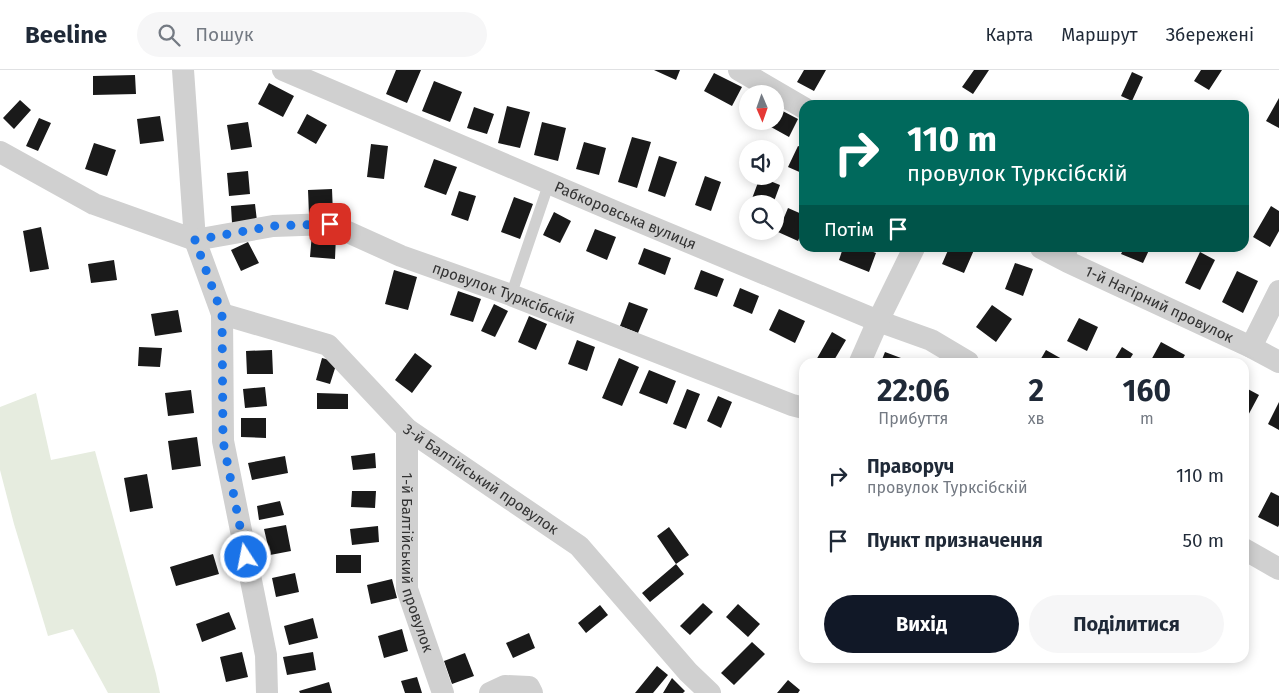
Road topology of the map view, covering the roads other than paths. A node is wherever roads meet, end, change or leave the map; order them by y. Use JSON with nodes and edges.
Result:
{"nodes":[{"id":1,"x":183,"y":70,"type":"edge"},
{"id":2,"x":283,"y":70,"type":"edge"},
{"id":3,"x":752,"y":73,"type":"edge"},
{"id":4,"x":799,"y":105,"type":"edge"},
{"id":5,"x":0,"y":152,"type":"edge"},
{"id":6,"x":549,"y":183,"type":"junction"},
{"id":7,"x":195,"y":240,"type":"junction"},
{"id":8,"x":912,"y":252,"type":"edge"},
{"id":9,"x":1058,"y":252,"type":"edge"},
{"id":10,"x":1071,"y":255,"type":"edge"},
{"id":11,"x":1279,"y":291,"type":"edge"},
{"id":12,"x":511,"y":295,"type":"junction"},
{"id":13,"x":222,"y":314,"type":"junction"},
{"id":14,"x":878,"y":321,"type":"junction"},
{"id":15,"x":1250,"y":347,"type":"junction"},
{"id":16,"x":862,"y":358,"type":"edge"},
{"id":17,"x":961,"y":358,"type":"edge"},
{"id":18,"x":1279,"y":362,"type":"edge"},
{"id":19,"x":799,"y":406,"type":"edge"},
{"id":20,"x":407,"y":429,"type":"junction"},
{"id":21,"x":1249,"y":551,"type":"edge"},
{"id":22,"x":1279,"y":570,"type":"edge"},
{"id":23,"x":268,"y":693,"type":"edge"},
{"id":24,"x":443,"y":693,"type":"edge"},
{"id":25,"x":490,"y":693,"type":"edge"},
{"id":26,"x":532,"y":693,"type":"edge"},
{"id":27,"x":710,"y":693,"type":"edge"}],
"edges":[{"from":1,"to":7,"type":"street"},
{"from":2,"to":6,"type":"street","name":"Рабкоровська вулиця"},
{"from":3,"to":4,"type":"street"},
{"from":5,"to":7,"type":"street"},
{"from":6,"to":12,"type":"lane"},
{"from":6,"to":14,"type":"street","name":"Рабкоровська вулиця"},
{"from":7,"to":12,"type":"street","name":"провулок Турксібскій"},
{"from":7,"to":13,"type":"street"},
{"from":8,"to":14,"type":"street"},
{"from":9,"to":10,"type":"street","name":"1-й Нагірний провулок"},
{"from":10,"to":15,"type":"street","name":"1-й Нагірний провулок"},
{"from":11,"to":15,"type":"street"},
{"from":12,"to":19,"type":"street","name":"провулок Турксібскій"},
{"from":13,"to":20,"type":"street","name":"3-й Балтійський провулок"},
{"from":13,"to":23,"type":"street"},
{"from":14,"to":16,"type":"street"},
{"from":14,"to":17,"type":"street","name":"Рабкоровська вулиця"},
{"from":15,"to":18,"type":"street","name":"1-й Нагірний провулок"},
{"from":20,"to":24,"type":"street","name":"1-й Балтійський провулок"},
{"from":20,"to":27,"type":"street","name":"3-й Балтійський провулок"},
{"from":21,"to":22,"type":"street"},
{"from":25,"to":26,"type":"street"}]}
